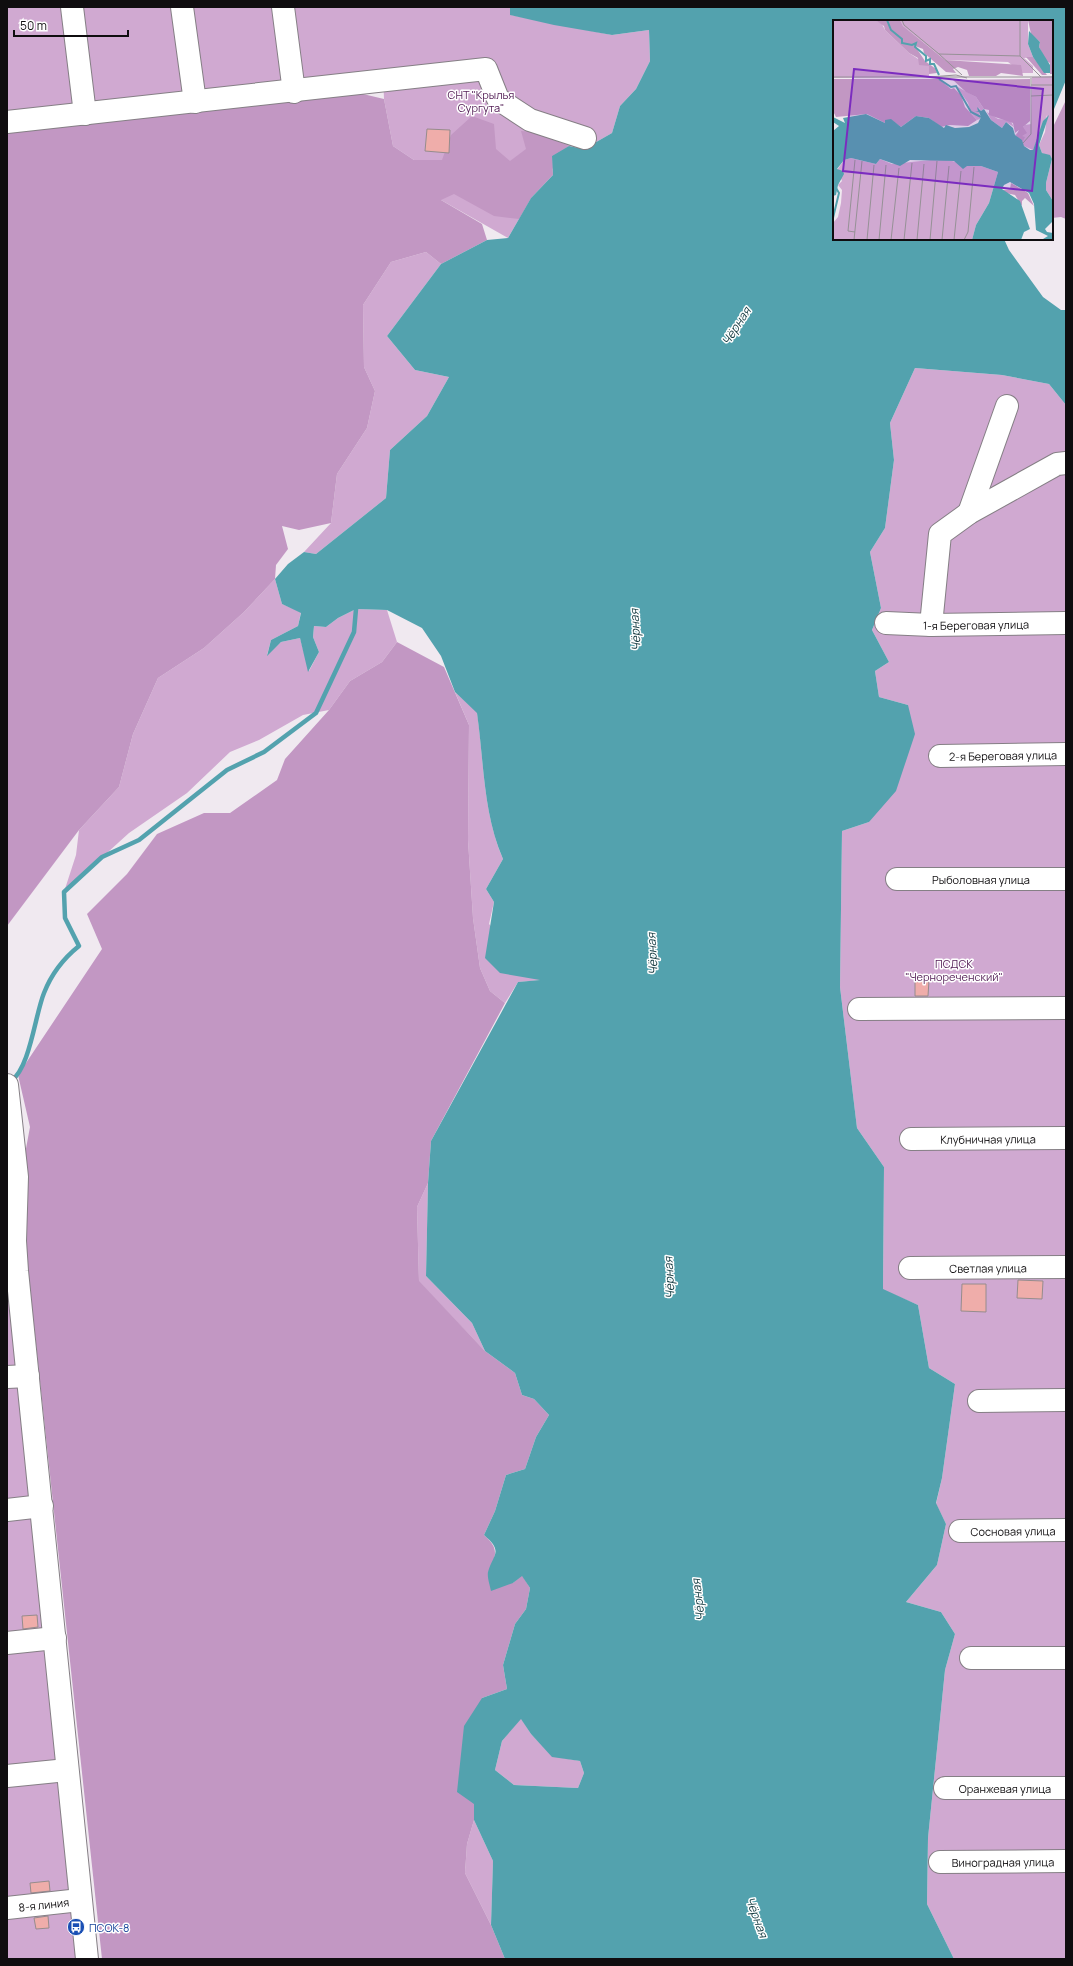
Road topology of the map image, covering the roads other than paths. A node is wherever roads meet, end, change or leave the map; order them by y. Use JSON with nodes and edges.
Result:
{"nodes":[{"id":1,"x":72,"y":7,"type":"edge"},
{"id":2,"x":182,"y":7,"type":"edge"},
{"id":3,"x":283,"y":7,"type":"edge"},
{"id":4,"x":294,"y":92,"type":"junction"},
{"id":5,"x":195,"y":102,"type":"junction"},
{"id":6,"x":85,"y":114,"type":"junction"},
{"id":7,"x":7,"y":122,"type":"edge"},
{"id":8,"x":585,"y":138,"type":"dead end"},
{"id":9,"x":1007,"y":406,"type":"dead end"},
{"id":10,"x":1066,"y":463,"type":"edge"},
{"id":11,"x":969,"y":513,"type":"junction"},
{"id":12,"x":886,"y":623,"type":"dead end"},
{"id":13,"x":1066,"y":623,"type":"edge"},
{"id":14,"x":932,"y":625,"type":"junction"},
{"id":15,"x":1066,"y":754,"type":"edge"},
{"id":16,"x":940,"y":756,"type":"dead end"},
{"id":17,"x":897,"y":879,"type":"dead end"},
{"id":18,"x":1066,"y":879,"type":"edge"},
{"id":19,"x":1066,"y":1008,"type":"edge"},
{"id":20,"x":859,"y":1009,"type":"dead end"},
{"id":21,"x":7,"y":1086,"type":"edge"},
{"id":22,"x":1066,"y":1138,"type":"edge"},
{"id":23,"x":911,"y":1139,"type":"dead end"},
{"id":24,"x":7,"y":1212,"type":"edge"},
{"id":25,"x":11,"y":1242,"type":"edge"},
{"id":26,"x":1066,"y":1267,"type":"edge"},
{"id":27,"x":910,"y":1268,"type":"dead end"},
{"id":28,"x":17,"y":1376,"type":"edge"},
{"id":29,"x":1066,"y":1400,"type":"edge"},
{"id":30,"x":978,"y":1401,"type":"dead end"},
{"id":31,"x":42,"y":1506,"type":"junction"},
{"id":32,"x":7,"y":1510,"type":"edge"},
{"id":33,"x":1066,"y":1530,"type":"edge"},
{"id":34,"x":960,"y":1531,"type":"dead end"},
{"id":35,"x":55,"y":1638,"type":"junction"},
{"id":36,"x":7,"y":1643,"type":"edge"},
{"id":37,"x":971,"y":1658,"type":"dead end"},
{"id":38,"x":1066,"y":1658,"type":"edge"},
{"id":39,"x":67,"y":1770,"type":"junction"},
{"id":40,"x":7,"y":1776,"type":"edge"},
{"id":41,"x":945,"y":1788,"type":"dead end"},
{"id":42,"x":1066,"y":1788,"type":"edge"},
{"id":43,"x":1066,"y":1861,"type":"edge"},
{"id":44,"x":940,"y":1862,"type":"dead end"},
{"id":45,"x":80,"y":1900,"type":"junction"},
{"id":46,"x":7,"y":1908,"type":"edge"},
{"id":47,"x":86,"y":1959,"type":"edge"}],
"edges":[{"from":1,"to":6,"type":"street"},
{"from":2,"to":5,"type":"street"},
{"from":3,"to":4,"type":"street"},
{"from":4,"to":5,"type":"street"},
{"from":4,"to":8,"type":"street"},
{"from":5,"to":6,"type":"street"},
{"from":6,"to":7,"type":"street"},
{"from":9,"to":11,"type":"street"},
{"from":10,"to":11,"type":"street"},
{"from":11,"to":14,"type":"street"},
{"from":12,"to":14,"type":"street","name":"1-я Береговая улица"},
{"from":13,"to":14,"type":"street","name":"1-я Береговая улица"},
{"from":15,"to":16,"type":"street","name":"2-я Береговая улица"},
{"from":17,"to":18,"type":"street","name":"Рыболовная улица"},
{"from":19,"to":20,"type":"street"},
{"from":21,"to":25,"type":"street"},
{"from":22,"to":23,"type":"street","name":"Клубничная улица"},
{"from":24,"to":25,"type":"street"},
{"from":25,"to":28,"type":"street"},
{"from":26,"to":27,"type":"street","name":"Светлая улица"},
{"from":28,"to":31,"type":"street"},
{"from":29,"to":30,"type":"street"},
{"from":31,"to":32,"type":"street"},
{"from":31,"to":35,"type":"street"},
{"from":33,"to":34,"type":"street","name":"Сосновая улица"},
{"from":35,"to":36,"type":"street"},
{"from":35,"to":39,"type":"street"},
{"from":37,"to":38,"type":"street"},
{"from":39,"to":40,"type":"street"},
{"from":39,"to":45,"type":"street"},
{"from":41,"to":42,"type":"street","name":"Оранжевая улица"},
{"from":43,"to":44,"type":"street","name":"Виноградная улица"},
{"from":45,"to":46,"type":"street","name":"8-я линия"},
{"from":45,"to":47,"type":"street"}]}
